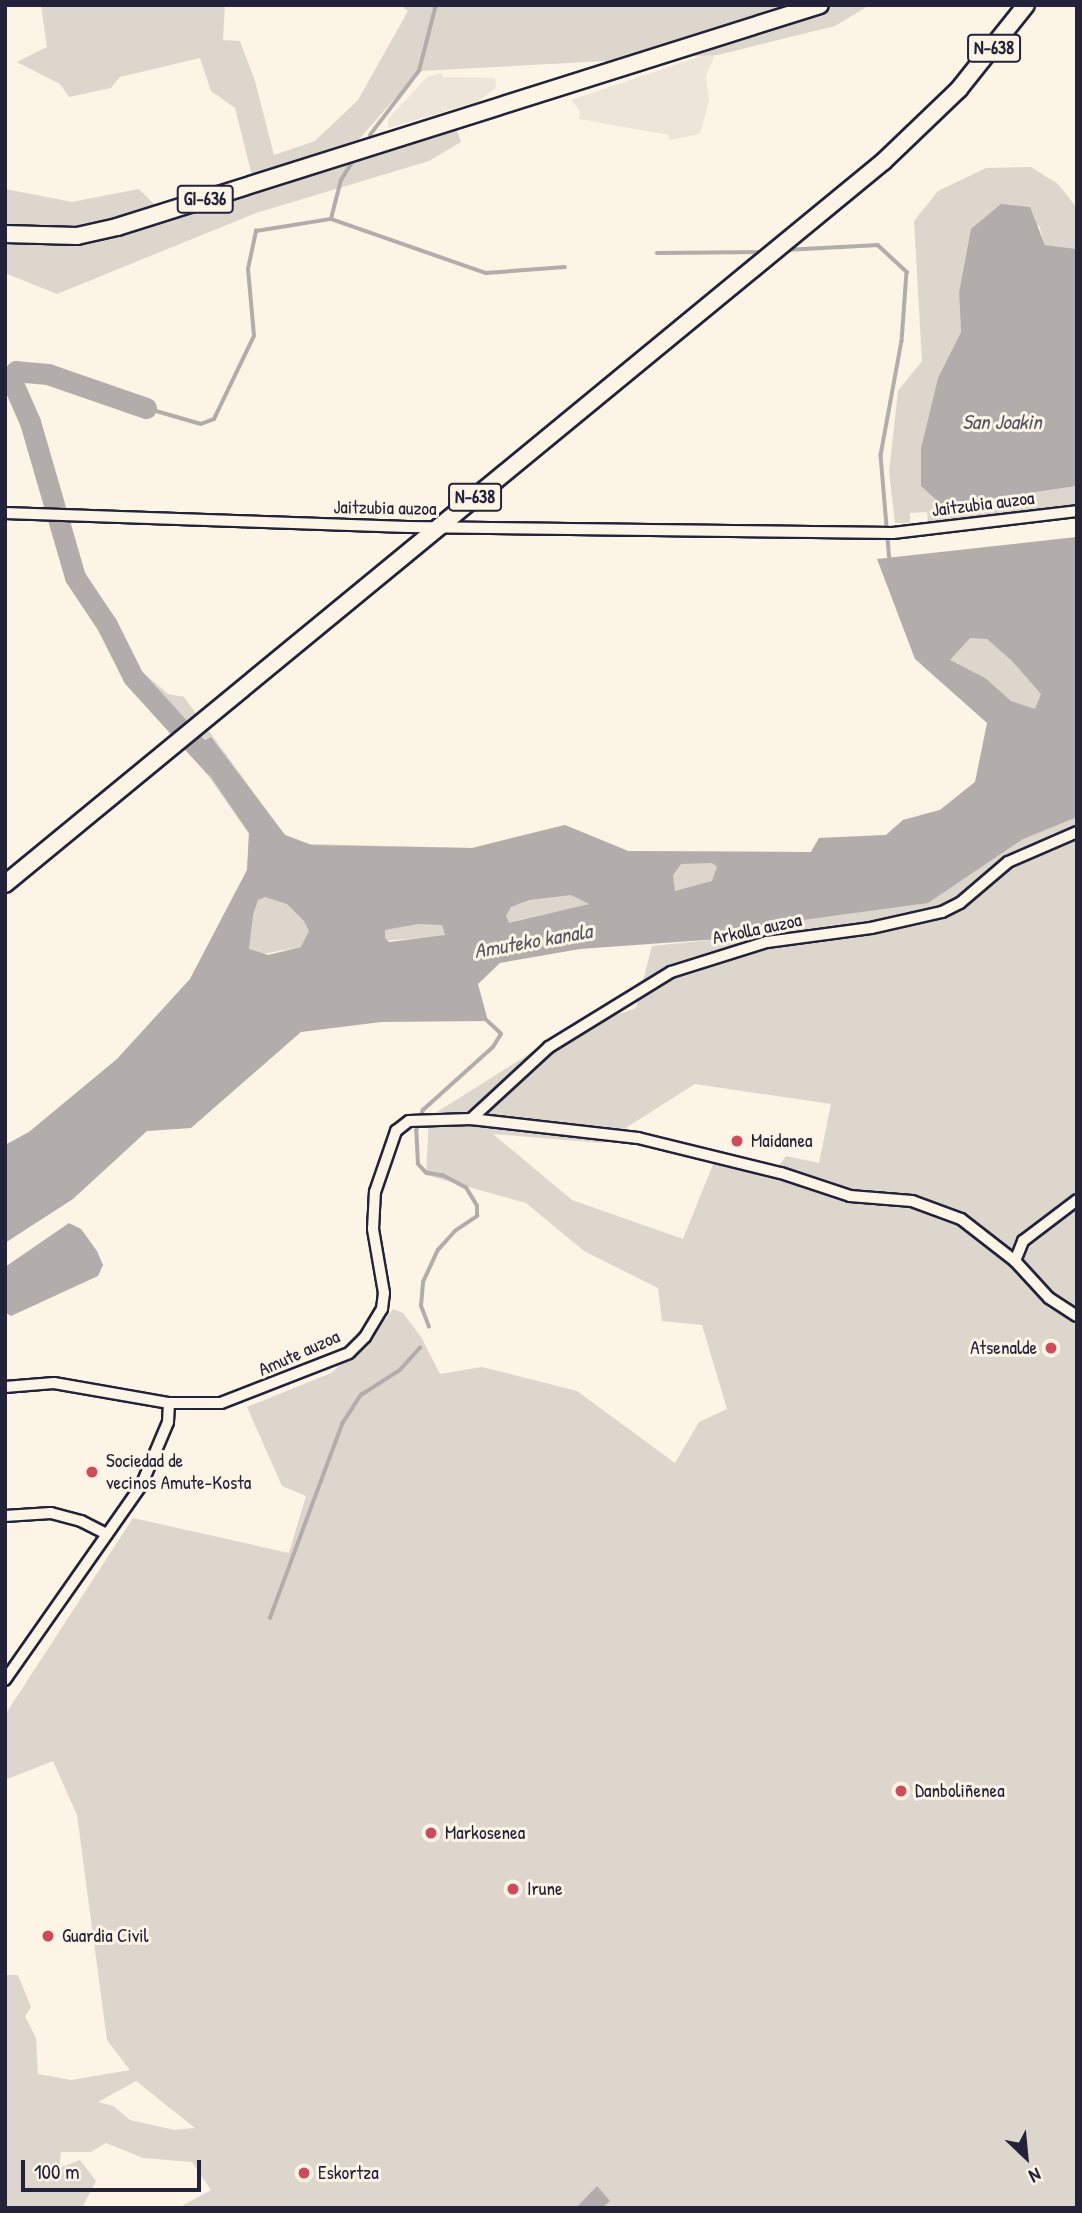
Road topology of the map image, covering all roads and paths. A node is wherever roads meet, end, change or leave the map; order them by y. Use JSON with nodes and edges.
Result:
{"nodes":[{"id":1,"x":804,"y":5,"type":"edge"},
{"id":2,"x":820,"y":5,"type":"edge"},
{"id":3,"x":1026,"y":5,"type":"edge"},
{"id":4,"x":754,"y":24,"type":"junction"},
{"id":5,"x":5,"y":234,"type":"edge"},
{"id":6,"x":1077,"y":511,"type":"edge"},
{"id":7,"x":5,"y":513,"type":"edge"},
{"id":8,"x":439,"y":527,"type":"junction"},
{"id":9,"x":1077,"y":832,"type":"edge"},
{"id":10,"x":5,"y":884,"type":"edge"},
{"id":11,"x":471,"y":1119,"type":"junction"},
{"id":12,"x":1077,"y":1200,"type":"edge"},
{"id":13,"x":1015,"y":1261,"type":"junction"},
{"id":14,"x":1077,"y":1316,"type":"edge"},
{"id":15,"x":8,"y":1385,"type":"edge"},
{"id":16,"x":169,"y":1403,"type":"junction"},
{"id":17,"x":5,"y":1516,"type":"edge"},
{"id":18,"x":107,"y":1534,"type":"junction"},
{"id":19,"x":5,"y":1679,"type":"edge"}],
"edges":[{"from":1,"to":4,"type":"main road","number":"GI-636"},
{"from":2,"to":4,"type":"main road","number":"GI-636"},
{"from":3,"to":8,"type":"main road","number":"N-638"},
{"from":4,"to":5,"type":"main road","number":"GI-636"},
{"from":6,"to":8,"type":"street","name":"Jaitzubia auzoa"},
{"from":7,"to":8,"type":"street","name":"Jaitzubia auzoa"},
{"from":8,"to":10,"type":"main road","number":"N-638"},
{"from":9,"to":11,"type":"street","name":"Arkolla auzoa"},
{"from":11,"to":13,"type":"street"},
{"from":11,"to":16,"type":"street","name":"Amute auzoa"},
{"from":12,"to":13,"type":"street"},
{"from":13,"to":14,"type":"street"},
{"from":15,"to":16,"type":"street","name":"Amute auzoa"},
{"from":16,"to":18,"type":"street"},
{"from":17,"to":18,"type":"street"},
{"from":18,"to":19,"type":"street"}]}
